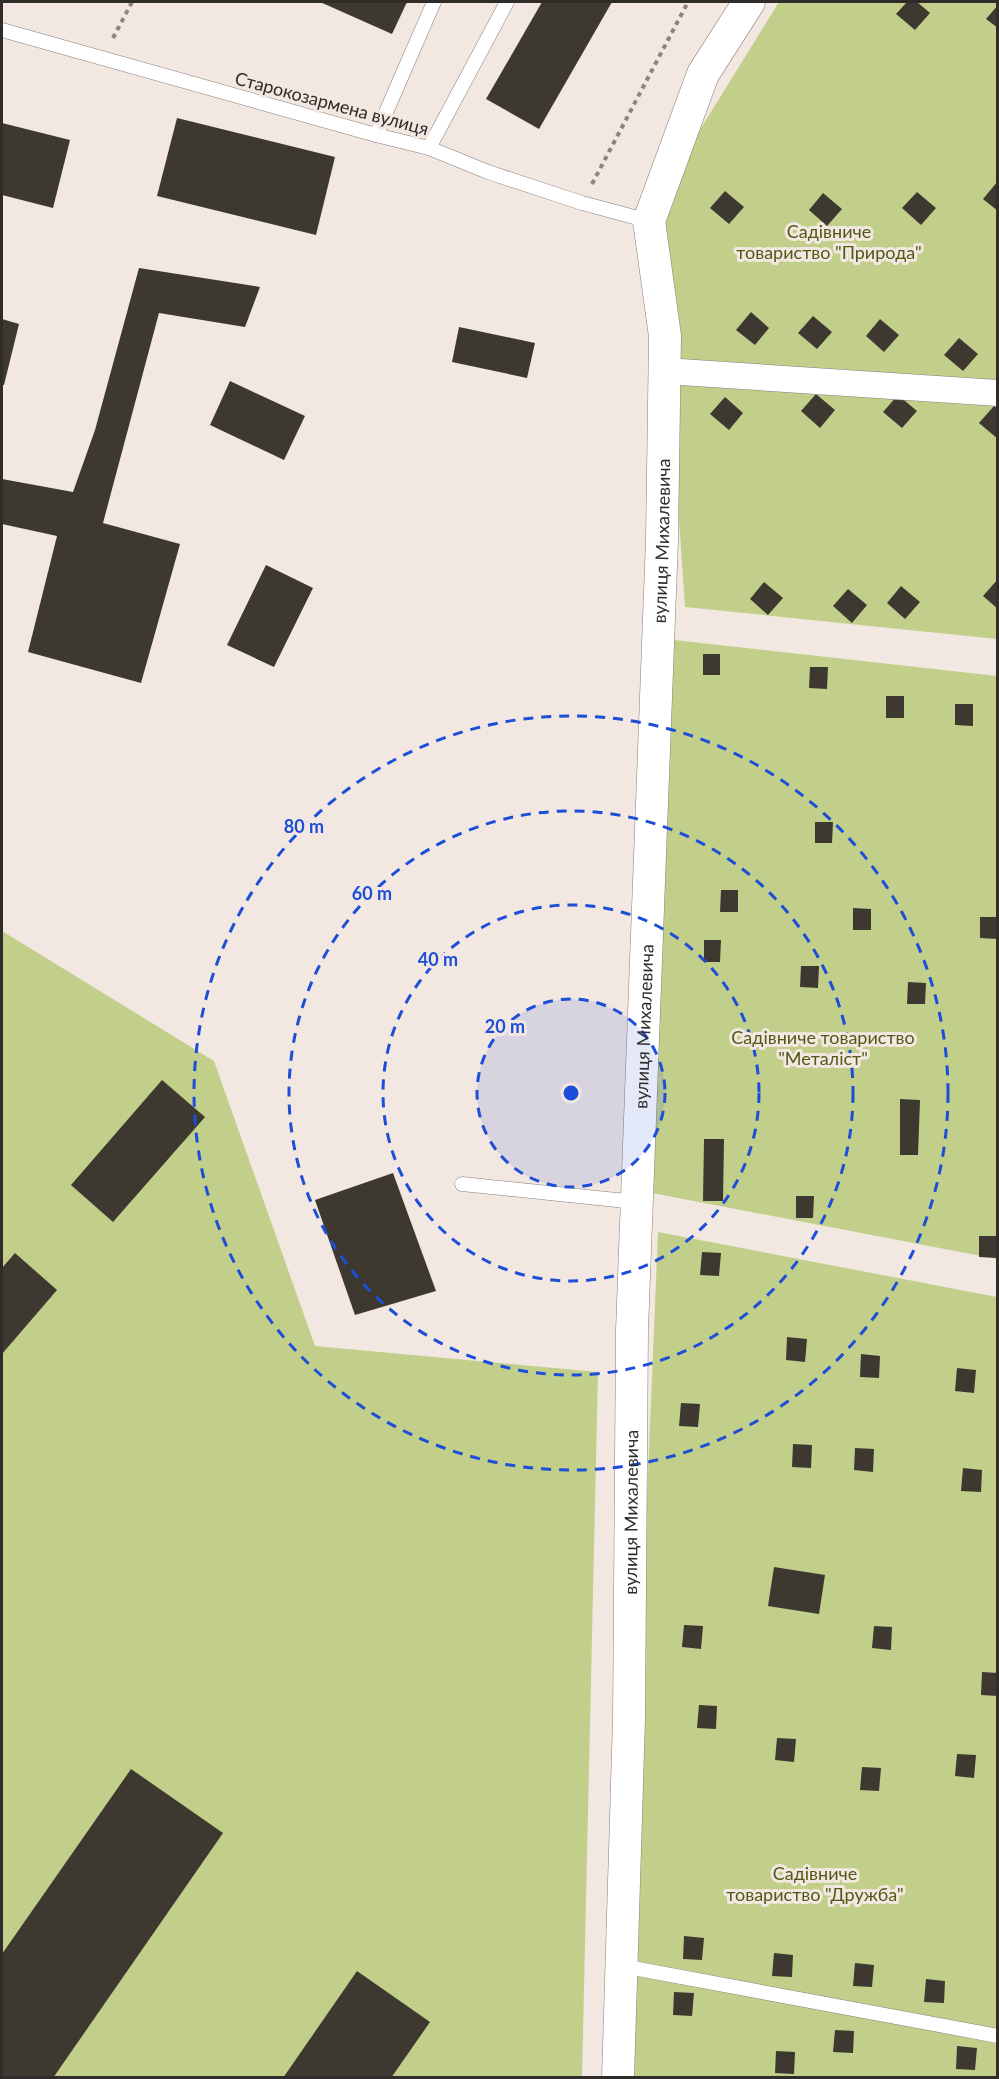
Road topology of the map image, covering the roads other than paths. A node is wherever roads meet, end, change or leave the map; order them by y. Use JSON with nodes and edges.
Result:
{"nodes":[{"id":1,"x":434,"y":2,"type":"edge"},
{"id":2,"x":507,"y":2,"type":"edge"},
{"id":3,"x":749,"y":2,"type":"edge"},
{"id":4,"x":2,"y":30,"type":"edge"},
{"id":5,"x":376,"y":135,"type":"junction"},
{"id":6,"x":429,"y":148,"type":"junction"},
{"id":7,"x":649,"y":221,"type":"junction"},
{"id":8,"x":665,"y":371,"type":"junction"},
{"id":9,"x":998,"y":393,"type":"edge"},
{"id":10,"x":462,"y":1184,"type":"dead end"},
{"id":11,"x":636,"y":1202,"type":"junction"},
{"id":12,"x":622,"y":1966,"type":"junction"},
{"id":13,"x":998,"y":2036,"type":"edge"},
{"id":14,"x":618,"y":2078,"type":"edge"}],
"edges":[{"from":1,"to":5,"type":"lane"},
{"from":2,"to":6,"type":"lane"},
{"from":3,"to":7,"type":"street","name":"вулиця Михалевича"},
{"from":4,"to":5,"type":"lane","name":"Старокозармена вулиця"},
{"from":5,"to":6,"type":"lane","name":"Старокозармена вулиця"},
{"from":6,"to":7,"type":"lane","name":"Старокозармена вулиця"},
{"from":7,"to":8,"type":"street","name":"вулиця Михалевича"},
{"from":8,"to":9,"type":"street"},
{"from":8,"to":11,"type":"street","name":"вулиця Михалевича"},
{"from":10,"to":11,"type":"lane"},
{"from":11,"to":12,"type":"street","name":"вулиця Михалевича"},
{"from":12,"to":13,"type":"lane"},
{"from":12,"to":14,"type":"street","name":"вулиця Михалевича"}]}
